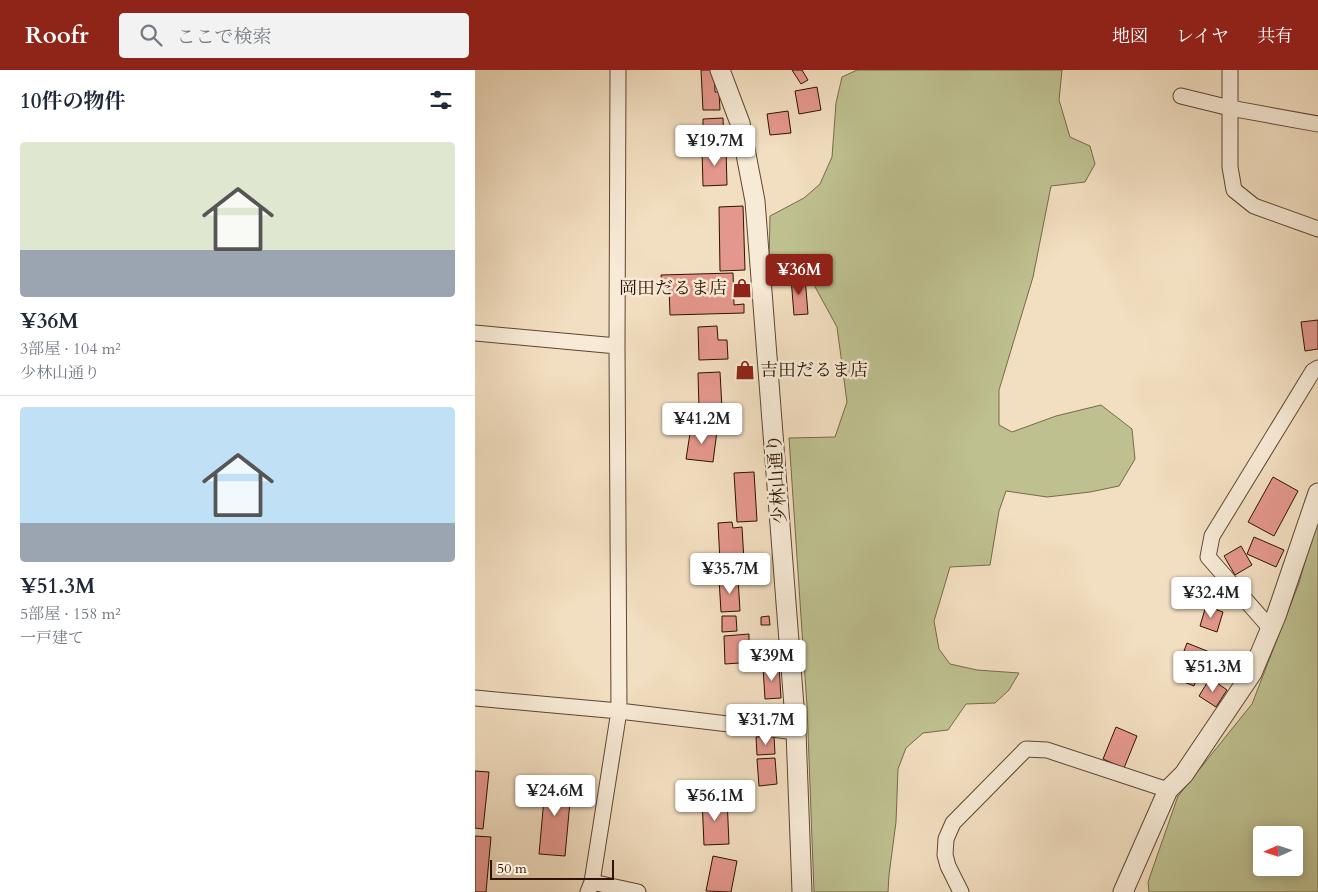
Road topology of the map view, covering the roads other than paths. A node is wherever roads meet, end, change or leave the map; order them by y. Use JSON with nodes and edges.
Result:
{"nodes":[{"id":1,"x":618,"y":70,"type":"edge"},
{"id":2,"x":720,"y":70,"type":"edge"},
{"id":3,"x":1230,"y":70,"type":"edge"},
{"id":4,"x":1181,"y":96,"type":"dead end"},
{"id":5,"x":1230,"y":108,"type":"junction"},
{"id":6,"x":1318,"y":124,"type":"edge"},
{"id":7,"x":1318,"y":229,"type":"edge"},
{"id":8,"x":475,"y":333,"type":"edge"},
{"id":9,"x":617,"y":346,"type":"junction"},
{"id":10,"x":1318,"y":368,"type":"edge"},
{"id":11,"x":1318,"y":493,"type":"edge"},
{"id":12,"x":1271,"y":629,"type":"junction"},
{"id":13,"x":475,"y":698,"type":"edge"},
{"id":14,"x":619,"y":711,"type":"junction"},
{"id":15,"x":796,"y":732,"type":"junction"},
{"id":16,"x":1168,"y":790,"type":"junction"},
{"id":17,"x":590,"y":887,"type":"edge"},
{"id":18,"x":638,"y":892,"type":"edge"},
{"id":19,"x":802,"y":892,"type":"edge"},
{"id":20,"x":961,"y":892,"type":"edge"},
{"id":21,"x":1123,"y":892,"type":"edge"}],
"edges":[{"from":1,"to":9,"type":"street"},
{"from":2,"to":15,"type":"street","name":"少林山通り"},
{"from":3,"to":5,"type":"street"},
{"from":4,"to":5,"type":"street"},
{"from":5,"to":6,"type":"street"},
{"from":5,"to":7,"type":"street"},
{"from":8,"to":9,"type":"street"},
{"from":9,"to":14,"type":"street"},
{"from":10,"to":12,"type":"street"},
{"from":11,"to":12,"type":"street"},
{"from":12,"to":16,"type":"street"},
{"from":13,"to":14,"type":"street"},
{"from":14,"to":15,"type":"street"},
{"from":14,"to":17,"type":"street"},
{"from":15,"to":19,"type":"street","name":"少林山通り"},
{"from":16,"to":20,"type":"street"},
{"from":16,"to":21,"type":"street"},
{"from":17,"to":18,"type":"street"}]}
